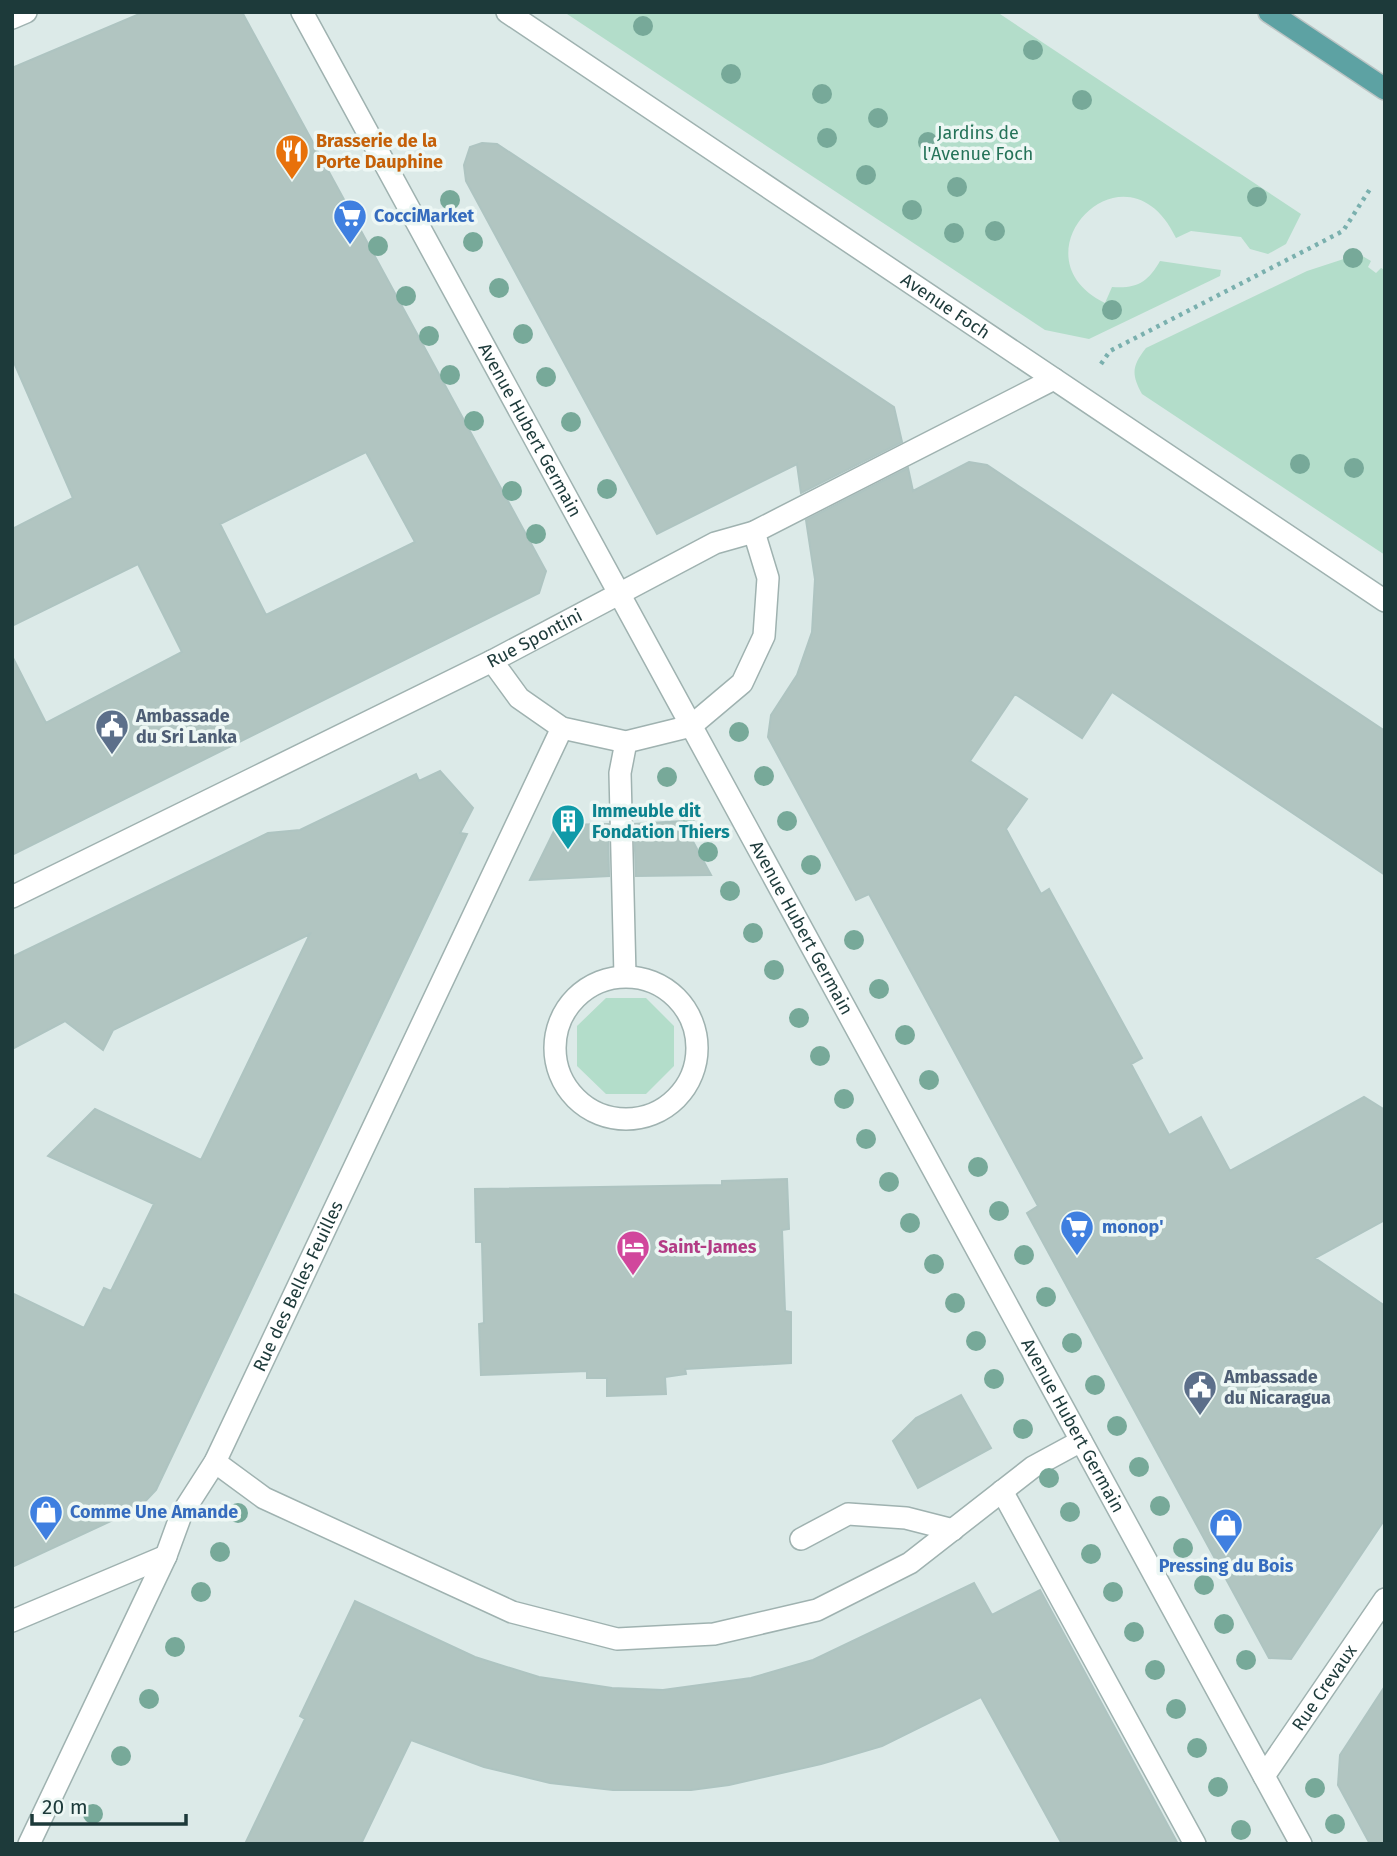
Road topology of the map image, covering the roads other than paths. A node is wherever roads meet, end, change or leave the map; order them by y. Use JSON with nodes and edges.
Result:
{"nodes":[{"id":1,"x":26,"y":12,"type":"edge"},
{"id":2,"x":302,"y":12,"type":"edge"},
{"id":3,"x":507,"y":12,"type":"edge"},
{"id":4,"x":1269,"y":12,"type":"edge"},
{"id":5,"x":12,"y":18,"type":"edge"},
{"id":6,"x":1385,"y":89,"type":"edge"},
{"id":7,"x":1054,"y":379,"type":"junction"},
{"id":8,"x":754,"y":532,"type":"junction"},
{"id":9,"x":619,"y":594,"type":"junction"},
{"id":10,"x":1385,"y":601,"type":"edge"},
{"id":11,"x":492,"y":661,"type":"junction"},
{"id":12,"x":691,"y":726,"type":"junction"},
{"id":13,"x":562,"y":728,"type":"junction"},
{"id":14,"x":626,"y":742,"type":"junction"},
{"id":15,"x":12,"y":897,"type":"edge"},
{"id":16,"x":625,"y":976,"type":"junction"},
{"id":17,"x":1081,"y":1441,"type":"junction"},
{"id":18,"x":215,"y":1462,"type":"junction"},
{"id":19,"x":1002,"y":1492,"type":"junction"},
{"id":20,"x":953,"y":1530,"type":"junction"},
{"id":21,"x":801,"y":1539,"type":"dead end"},
{"id":22,"x":166,"y":1556,"type":"junction"},
{"id":23,"x":1385,"y":1599,"type":"edge"},
{"id":24,"x":12,"y":1621,"type":"edge"},
{"id":25,"x":1264,"y":1776,"type":"junction"},
{"id":26,"x":29,"y":1844,"type":"edge"},
{"id":27,"x":1195,"y":1844,"type":"edge"},
{"id":28,"x":1301,"y":1844,"type":"edge"}],
"edges":[{"from":1,"to":5,"type":"street"},
{"from":2,"to":9,"type":"street","name":"Avenue Hubert Germain"},
{"from":3,"to":7,"type":"street","name":"Avenue Foch"},
{"from":4,"to":6,"type":"main road"},
{"from":7,"to":8,"type":"street","name":"Rue Spontini"},
{"from":7,"to":10,"type":"street","name":"Avenue Foch"},
{"from":8,"to":9,"type":"street","name":"Rue Spontini"},
{"from":8,"to":12,"type":"street"},
{"from":9,"to":11,"type":"street","name":"Rue Spontini"},
{"from":9,"to":12,"type":"street","name":"Avenue Hubert Germain"},
{"from":11,"to":13,"type":"street"},
{"from":11,"to":15,"type":"street","name":"Rue Spontini"},
{"from":12,"to":14,"type":"street"},
{"from":12,"to":17,"type":"street","name":"Avenue Hubert Germain"},
{"from":13,"to":14,"type":"street"},
{"from":13,"to":18,"type":"street","name":"Rue des Belles Feuilles"},
{"from":14,"to":16,"type":"street"},
{"from":16,"to":16,"type":"street"},
{"from":17,"to":19,"type":"street"},
{"from":17,"to":25,"type":"street","name":"Avenue Hubert Germain"},
{"from":18,"to":20,"type":"street"},
{"from":18,"to":22,"type":"street","name":"Rue des Belles Feuilles"},
{"from":19,"to":20,"type":"street"},
{"from":19,"to":27,"type":"street"},
{"from":20,"to":21,"type":"street"},
{"from":22,"to":24,"type":"street"},
{"from":22,"to":26,"type":"street","name":"Rue des Belles Feuilles"},
{"from":23,"to":25,"type":"street","name":"Rue Crevaux"},
{"from":25,"to":28,"type":"street","name":"Avenue Hubert Germain"}]}
